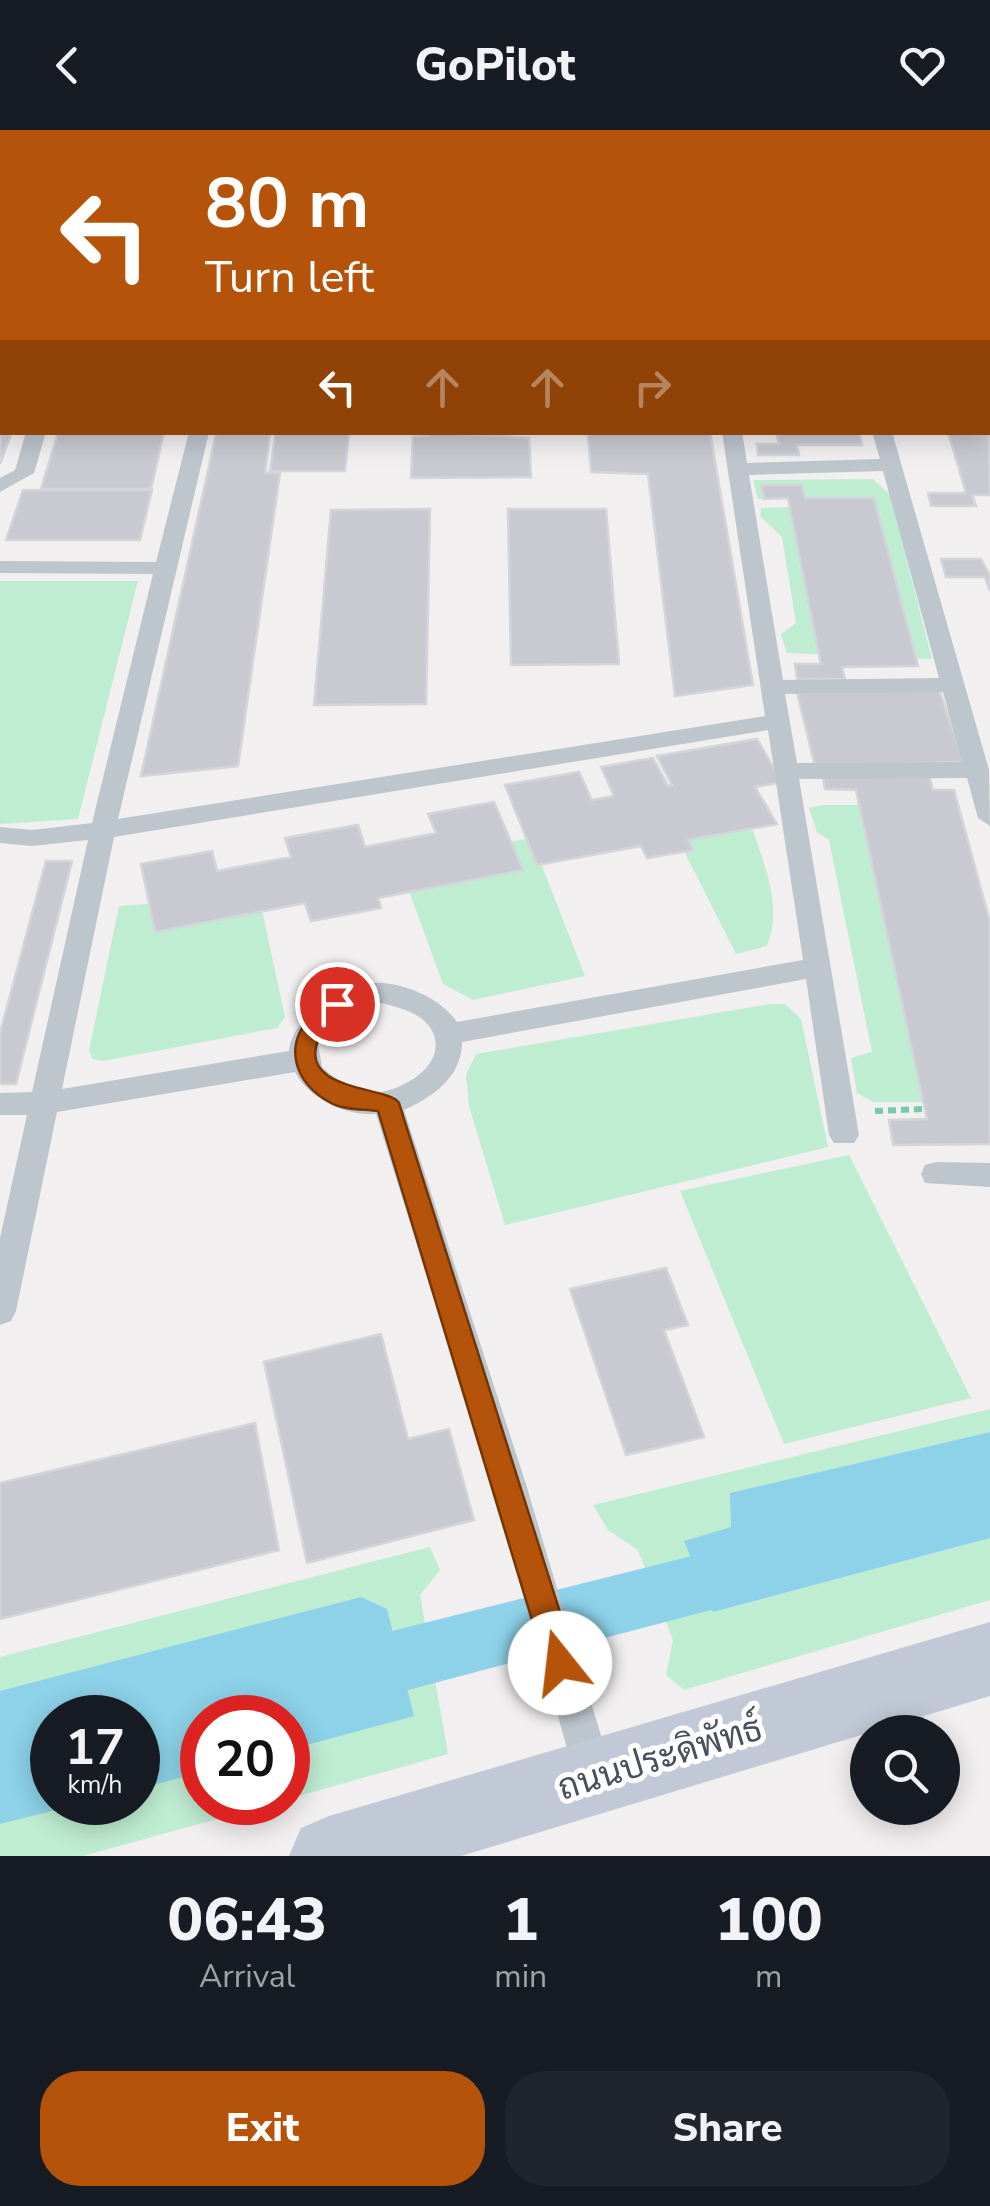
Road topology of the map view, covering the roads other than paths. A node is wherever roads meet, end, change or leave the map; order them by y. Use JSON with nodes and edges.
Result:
{"nodes":[{"id":1,"x":35,"y":435,"type":"edge"},
{"id":2,"x":197,"y":435,"type":"edge"},
{"id":3,"x":732,"y":435,"type":"edge"},
{"id":4,"x":883,"y":435,"type":"edge"},
{"id":5,"x":891,"y":466,"type":"junction"},
{"id":6,"x":738,"y":469,"type":"junction"},
{"id":7,"x":0,"y":486,"type":"edge"},
{"id":8,"x":0,"y":567,"type":"edge"},
{"id":9,"x":168,"y":568,"type":"junction"},
{"id":10,"x":953,"y":685,"type":"junction"},
{"id":11,"x":774,"y":687,"type":"junction"},
{"id":12,"x":780,"y":721,"type":"junction"},
{"id":13,"x":980,"y":764,"type":"edge"},
{"id":14,"x":788,"y":771,"type":"junction"},
{"id":15,"x":990,"y":818,"type":"edge"},
{"id":16,"x":103,"y":830,"type":"junction"},
{"id":17,"x":0,"y":835,"type":"edge"},
{"id":18,"x":819,"y":968,"type":"junction"},
{"id":19,"x":450,"y":1034,"type":"junction"},
{"id":20,"x":306,"y":1060,"type":"junction"},
{"id":21,"x":44,"y":1103,"type":"junction"},
{"id":22,"x":387,"y":1103,"type":"junction"},
{"id":23,"x":0,"y":1104,"type":"edge"},
{"id":24,"x":843,"y":1123,"type":"road end"},
{"id":25,"x":936,"y":1174,"type":"dead end"},
{"id":26,"x":990,"y":1175,"type":"edge"},
{"id":27,"x":0,"y":1312,"type":"edge"},
{"id":28,"x":990,"y":1659,"type":"edge"},
{"id":29,"x":594,"y":1777,"type":"junction"},
{"id":30,"x":341,"y":1854,"type":"edge"}],
"edges":[{"from":1,"to":7,"type":"lane"},
{"from":2,"to":9,"type":"lane"},
{"from":3,"to":6,"type":"lane"},
{"from":4,"to":5,"type":"lane"},
{"from":5,"to":6,"type":"lane"},
{"from":5,"to":10,"type":"lane"},
{"from":6,"to":11,"type":"lane"},
{"from":8,"to":9,"type":"lane"},
{"from":9,"to":16,"type":"lane"},
{"from":10,"to":11,"type":"lane"},
{"from":10,"to":13,"type":"lane"},
{"from":11,"to":12,"type":"lane"},
{"from":12,"to":14,"type":"lane"},
{"from":12,"to":16,"type":"lane"},
{"from":13,"to":14,"type":"lane"},
{"from":13,"to":15,"type":"lane"},
{"from":14,"to":18,"type":"lane"},
{"from":16,"to":17,"type":"lane"},
{"from":16,"to":21,"type":"lane"},
{"from":18,"to":19,"type":"lane"},
{"from":18,"to":24,"type":"lane"},
{"from":19,"to":20,"type":"lane"},
{"from":19,"to":22,"type":"lane"},
{"from":20,"to":21,"type":"lane"},
{"from":20,"to":22,"type":"lane"},
{"from":21,"to":23,"type":"lane"},
{"from":21,"to":27,"type":"lane"},
{"from":22,"to":29,"type":"lane"},
{"from":25,"to":26,"type":"lane"},
{"from":28,"to":29,"type":"main road","name":"ถนนประดิพัทธ์"},
{"from":29,"to":30,"type":"main road","name":"ถนนประดิพัทธ์"}]}
